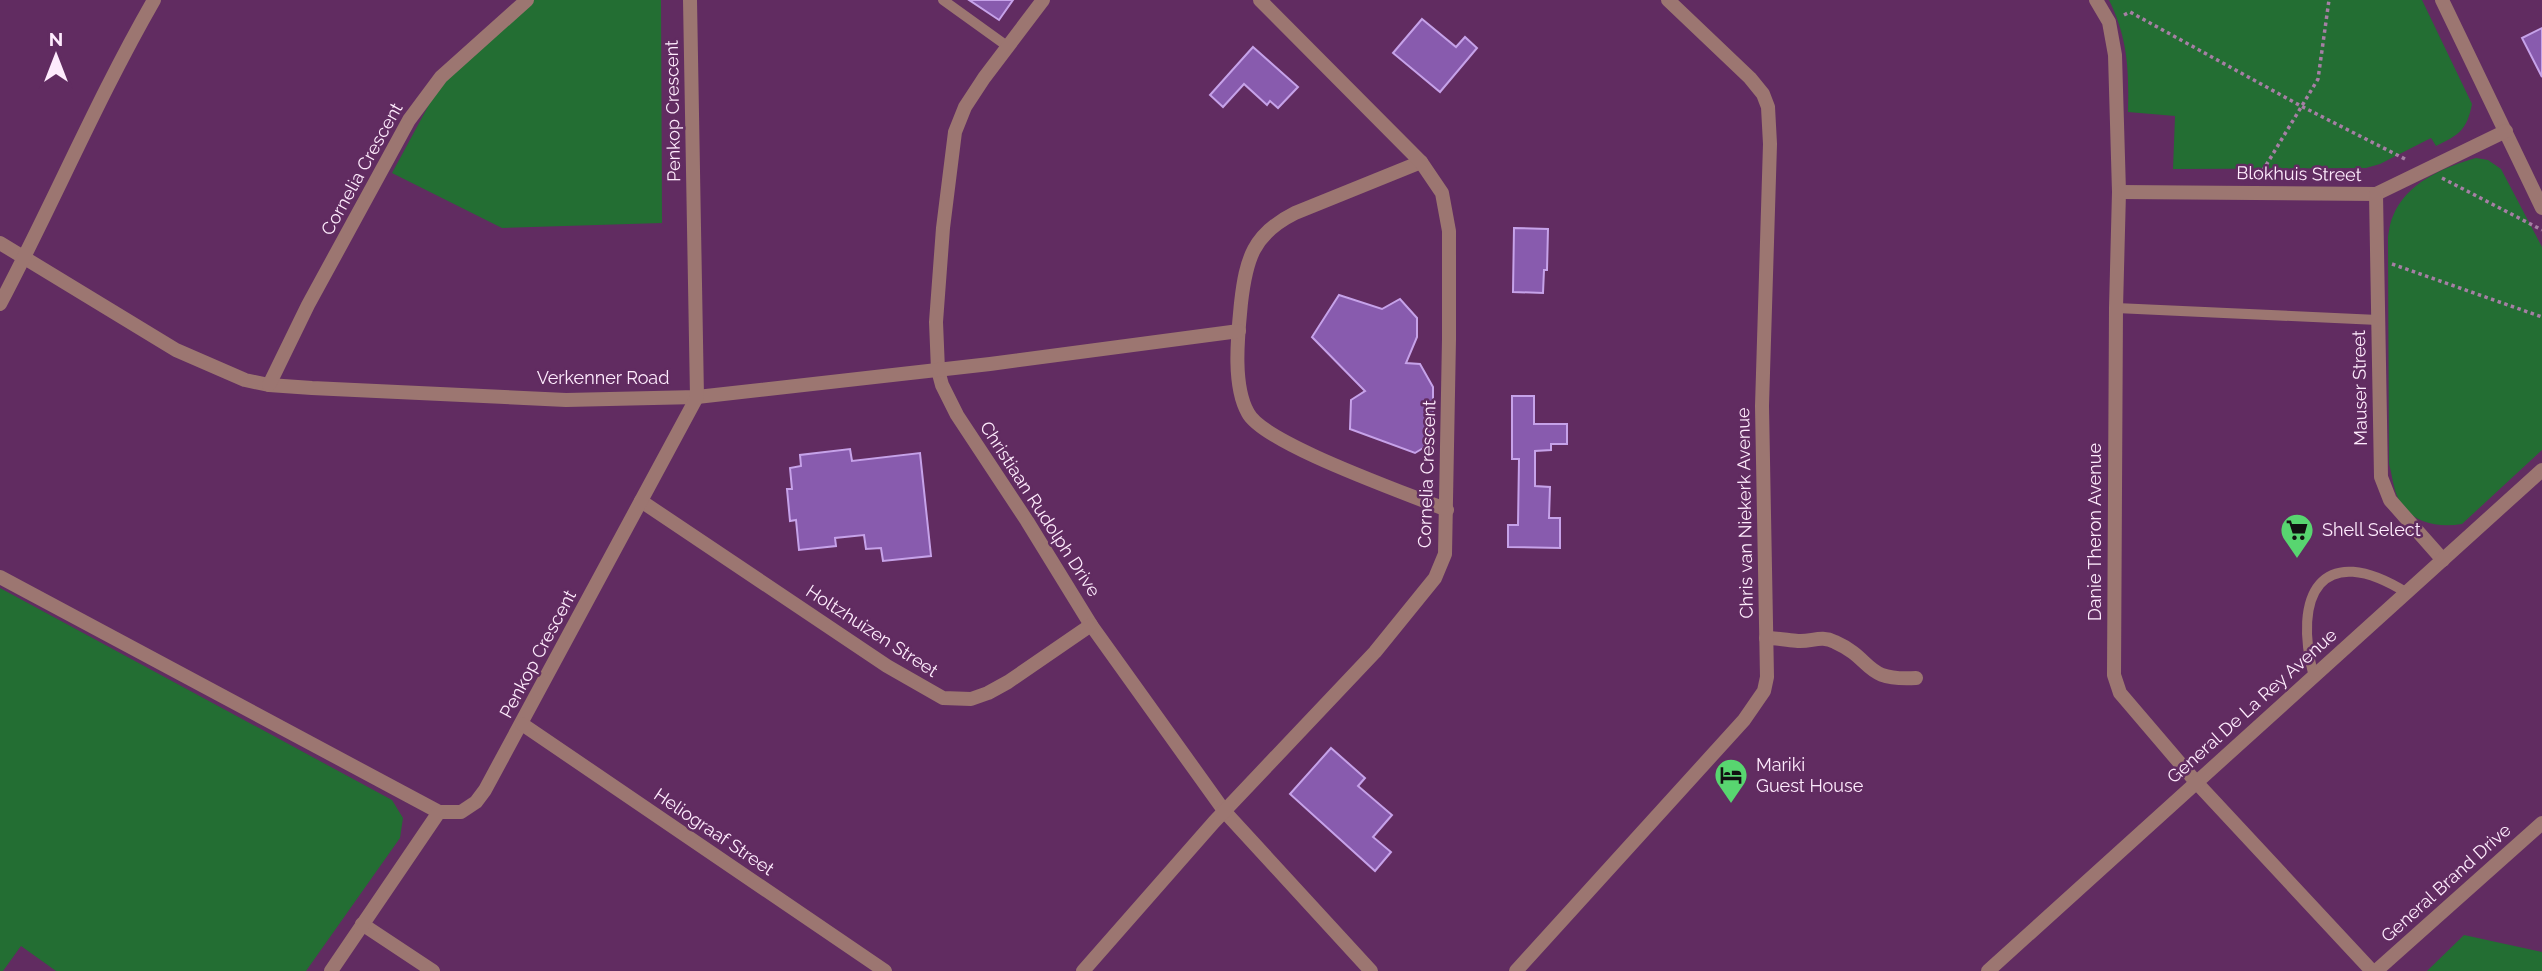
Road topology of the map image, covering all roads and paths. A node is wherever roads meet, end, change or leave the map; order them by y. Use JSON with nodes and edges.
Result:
{"nodes":[{"id":1,"x":154,"y":0,"type":"edge"},
{"id":2,"x":527,"y":0,"type":"edge"},
{"id":3,"x":690,"y":0,"type":"edge"},
{"id":4,"x":943,"y":0,"type":"edge"},
{"id":5,"x":1042,"y":0,"type":"edge"},
{"id":6,"x":1260,"y":0,"type":"edge"},
{"id":7,"x":1668,"y":0,"type":"edge"},
{"id":8,"x":2096,"y":0,"type":"edge"},
{"id":9,"x":2329,"y":0,"type":"edge"},
{"id":10,"x":2442,"y":0,"type":"edge"},
{"id":11,"x":2109,"y":22,"type":"junction"},
{"id":12,"x":1007,"y":46,"type":"junction"},
{"id":13,"x":2301,"y":106,"type":"junction"},
{"id":14,"x":2506,"y":131,"type":"junction"},
{"id":15,"x":1421,"y":162,"type":"junction"},
{"id":16,"x":2425,"y":169,"type":"junction"},
{"id":17,"x":2119,"y":192,"type":"junction"},
{"id":18,"x":2250,"y":192,"type":"junction"},
{"id":19,"x":2376,"y":194,"type":"junction"},
{"id":20,"x":2542,"y":208,"type":"edge"},
{"id":21,"x":2542,"y":230,"type":"edge"},
{"id":22,"x":0,"y":243,"type":"edge"},
{"id":23,"x":25,"y":257,"type":"junction"},
{"id":24,"x":2377,"y":258,"type":"junction"},
{"id":25,"x":0,"y":304,"type":"edge"},
{"id":26,"x":2116,"y":308,"type":"junction"},
{"id":27,"x":2542,"y":317,"type":"edge"},
{"id":28,"x":2378,"y":320,"type":"junction"},
{"id":29,"x":1239,"y":331,"type":"junction"},
{"id":30,"x":938,"y":370,"type":"junction"},
{"id":31,"x":269,"y":385,"type":"junction"},
{"id":32,"x":697,"y":397,"type":"junction"},
{"id":33,"x":2542,"y":470,"type":"edge"},
{"id":34,"x":641,"y":501,"type":"junction"},
{"id":35,"x":1447,"y":510,"type":"junction"},
{"id":36,"x":2443,"y":560,"type":"junction"},
{"id":37,"x":0,"y":576,"type":"edge"},
{"id":38,"x":2407,"y":593,"type":"junction"},
{"id":39,"x":1091,"y":625,"type":"junction"},
{"id":40,"x":1766,"y":638,"type":"junction"},
{"id":41,"x":2314,"y":677,"type":"junction"},
{"id":42,"x":1916,"y":678,"type":"dead end"},
{"id":43,"x":522,"y":724,"type":"junction"},
{"id":44,"x":2196,"y":782,"type":"junction"},
{"id":45,"x":439,"y":812,"type":"junction"},
{"id":46,"x":1225,"y":812,"type":"junction"},
{"id":47,"x":2542,"y":823,"type":"edge"},
{"id":48,"x":362,"y":924,"type":"junction"},
{"id":49,"x":331,"y":971,"type":"edge"},
{"id":50,"x":433,"y":971,"type":"edge"},
{"id":51,"x":885,"y":971,"type":"edge"},
{"id":52,"x":1083,"y":971,"type":"edge"},
{"id":53,"x":1371,"y":971,"type":"edge"},
{"id":54,"x":1516,"y":971,"type":"edge"},
{"id":55,"x":1988,"y":971,"type":"edge"},
{"id":56,"x":2374,"y":971,"type":"edge"}],
"edges":[{"from":1,"to":23,"type":"street"},
{"from":2,"to":31,"type":"street","name":"Cornelia Crescent"},
{"from":3,"to":32,"type":"street","name":"Penkop Crescent"},
{"from":4,"to":12,"type":"lane"},
{"from":5,"to":12,"type":"street","name":"Christiaan Rudolph Drive"},
{"from":6,"to":15,"type":"street","name":"Cornelia Crescent"},
{"from":7,"to":40,"type":"street","name":"Chris van Niekerk Avenue"},
{"from":8,"to":11,"type":"street","name":"Danie Theron Avenue"},
{"from":9,"to":13,"type":"path"},
{"from":10,"to":14,"type":"street"},
{"from":11,"to":13,"type":"path"},
{"from":11,"to":17,"type":"street","name":"Danie Theron Avenue"},
{"from":12,"to":30,"type":"street","name":"Christiaan Rudolph Drive"},
{"from":13,"to":16,"type":"path"},
{"from":13,"to":18,"type":"path"},
{"from":14,"to":16,"type":"street","name":"Blokhuis Street"},
{"from":14,"to":20,"type":"street"},
{"from":15,"to":29,"type":"street"},
{"from":15,"to":35,"type":"street","name":"Cornelia Crescent"},
{"from":16,"to":19,"type":"street","name":"Blokhuis Street"},
{"from":16,"to":21,"type":"path"},
{"from":17,"to":18,"type":"street","name":"Blokhuis Street"},
{"from":17,"to":26,"type":"street","name":"Danie Theron Avenue"},
{"from":18,"to":19,"type":"street","name":"Blokhuis Street"},
{"from":19,"to":24,"type":"street","name":"Mauser Street"},
{"from":22,"to":23,"type":"street","name":"Verkenner Road"},
{"from":23,"to":25,"type":"street"},
{"from":23,"to":31,"type":"street","name":"Verkenner Road"},
{"from":24,"to":27,"type":"path"},
{"from":24,"to":28,"type":"street","name":"Mauser Street"},
{"from":26,"to":28,"type":"lane"},
{"from":26,"to":44,"type":"street","name":"Danie Theron Avenue"},
{"from":28,"to":36,"type":"street","name":"Mauser Street"},
{"from":29,"to":30,"type":"street","name":"Verkenner Road"},
{"from":29,"to":35,"type":"street"},
{"from":30,"to":32,"type":"street","name":"Verkenner Road"},
{"from":30,"to":39,"type":"street","name":"Christiaan Rudolph Drive"},
{"from":31,"to":32,"type":"street","name":"Verkenner Road"},
{"from":32,"to":34,"type":"street","name":"Penkop Crescent"},
{"from":33,"to":36,"type":"street","name":"General De La Rey Avenue"},
{"from":34,"to":39,"type":"street","name":"Holtzhuizen Street"},
{"from":34,"to":43,"type":"street","name":"Penkop Crescent"},
{"from":35,"to":46,"type":"street","name":"Cornelia Crescent"},
{"from":36,"to":38,"type":"street","name":"General De La Rey Avenue"},
{"from":37,"to":45,"type":"street"},
{"from":38,"to":41,"type":"street","name":"General De La Rey Avenue"},
{"from":38,"to":41,"type":"lane"},
{"from":39,"to":46,"type":"street","name":"Christiaan Rudolph Drive"},
{"from":40,"to":42,"type":"street"},
{"from":40,"to":54,"type":"street","name":"Chris van Niekerk Avenue"},
{"from":41,"to":44,"type":"street","name":"General De La Rey Avenue"},
{"from":43,"to":45,"type":"street","name":"Penkop Crescent"},
{"from":43,"to":51,"type":"street","name":"Heliograaf Street"},
{"from":44,"to":55,"type":"street","name":"General De La Rey Avenue"},
{"from":44,"to":56,"type":"street","name":"Danie Theron Avenue"},
{"from":45,"to":48,"type":"street"},
{"from":46,"to":52,"type":"street","name":"Cornelia Crescent"},
{"from":46,"to":53,"type":"street","name":"Christiaan Rudolph Drive"},
{"from":47,"to":56,"type":"street","name":"General Brand Drive"},
{"from":48,"to":49,"type":"street"},
{"from":48,"to":50,"type":"street"}]}
